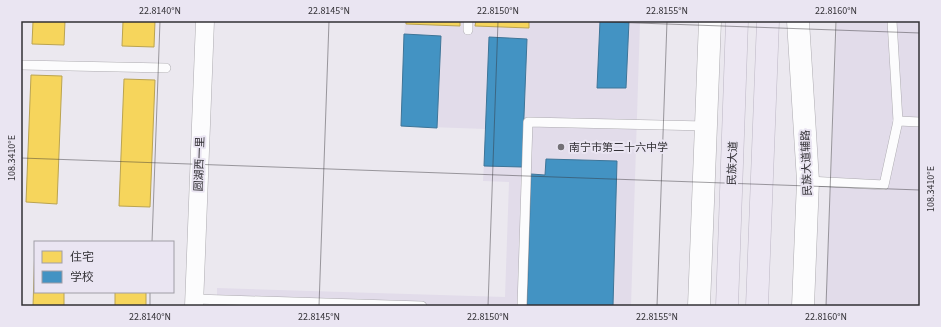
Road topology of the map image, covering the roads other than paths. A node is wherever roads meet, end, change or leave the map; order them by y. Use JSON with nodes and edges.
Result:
{"nodes":[{"id":1,"x":205,"y":21,"type":"edge"},
{"id":2,"x":710,"y":21,"type":"edge"},
{"id":3,"x":738,"y":21,"type":"edge"},
{"id":4,"x":768,"y":21,"type":"edge"},
{"id":5,"x":798,"y":21,"type":"edge"},
{"id":6,"x":892,"y":21,"type":"edge"},
{"id":7,"x":21,"y":65,"type":"edge"},
{"id":8,"x":166,"y":68,"type":"dead end"},
{"id":9,"x":898,"y":121,"type":"junction"},
{"id":10,"x":920,"y":122,"type":"edge"},
{"id":11,"x":706,"y":126,"type":"junction"},
{"id":12,"x":808,"y":181,"type":"junction"},
{"id":13,"x":194,"y":302,"type":"edge"},
{"id":14,"x":726,"y":305,"type":"edge"},
{"id":15,"x":422,"y":306,"type":"edge"},
{"id":16,"x":522,"y":306,"type":"edge"},
{"id":17,"x":699,"y":306,"type":"edge"},
{"id":18,"x":757,"y":306,"type":"edge"},
{"id":19,"x":803,"y":306,"type":"edge"}],
"edges":[{"from":1,"to":13,"type":"street","name":"圆湖西一里"},
{"from":2,"to":11,"type":"street"},
{"from":3,"to":14,"type":"highway","name":"民族大道"},
{"from":4,"to":18,"type":"highway"},
{"from":5,"to":12,"type":"street","name":"民族大道辅路"},
{"from":6,"to":9,"type":"lane"},
{"from":7,"to":8,"type":"lane"},
{"from":9,"to":10,"type":"lane"},
{"from":9,"to":12,"type":"lane"},
{"from":11,"to":16,"type":"lane"},
{"from":11,"to":17,"type":"street"},
{"from":12,"to":19,"type":"street","name":"民族大道辅路"},
{"from":13,"to":15,"type":"lane"}]}
